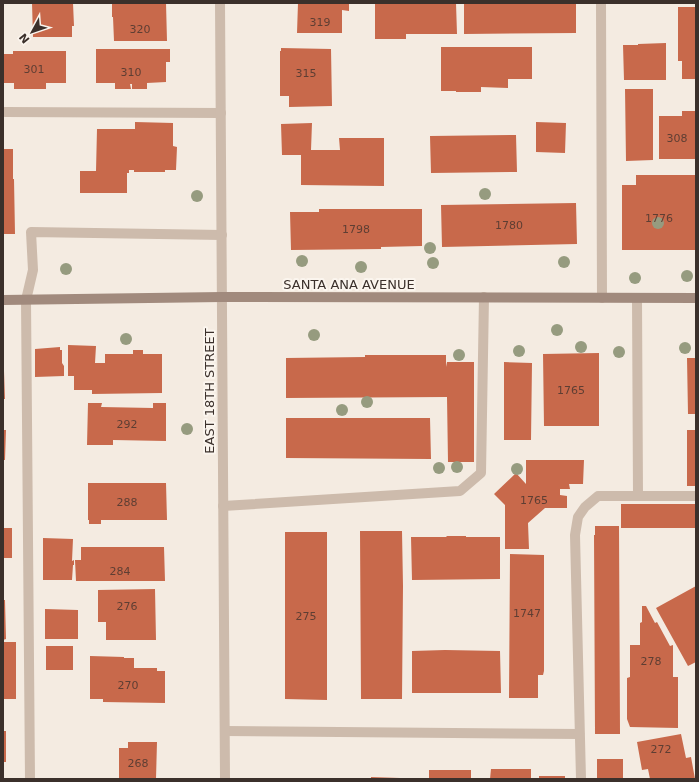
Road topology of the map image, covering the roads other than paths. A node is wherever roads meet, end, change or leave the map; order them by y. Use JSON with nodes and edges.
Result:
{"nodes":[{"id":1,"x":220,"y":3,"type":"edge"},
{"id":2,"x":600,"y":3,"type":"edge"},
{"id":3,"x":5,"y":112,"type":"dead end"},
{"id":4,"x":221,"y":113,"type":"junction"},
{"id":5,"x":222,"y":235,"type":"junction"},
{"id":6,"x":222,"y":297,"type":"junction"},
{"id":7,"x":484,"y":298,"type":"junction"},
{"id":8,"x":602,"y":298,"type":"junction"},
{"id":9,"x":637,"y":298,"type":"junction"},
{"id":10,"x":696,"y":298,"type":"edge"},
{"id":11,"x":3,"y":300,"type":"edge"},
{"id":12,"x":26,"y":300,"type":"junction"},
{"id":13,"x":638,"y":496,"type":"junction"},
{"id":14,"x":696,"y":496,"type":"edge"},
{"id":15,"x":223,"y":506,"type":"junction"},
{"id":16,"x":225,"y":731,"type":"junction"},
{"id":17,"x":580,"y":734,"type":"junction"},
{"id":18,"x":30,"y":779,"type":"edge"},
{"id":19,"x":225,"y":779,"type":"edge"},
{"id":20,"x":581,"y":779,"type":"edge"}],
"edges":[{"from":1,"to":4,"type":"street","name":"EAST 18TH STREET"},
{"from":2,"to":8,"type":"street"},
{"from":3,"to":4,"type":"street"},
{"from":4,"to":5,"type":"street","name":"EAST 18TH STREET"},
{"from":5,"to":6,"type":"street","name":"EAST 18TH STREET"},
{"from":5,"to":12,"type":"street"},
{"from":6,"to":7,"type":"street","name":"SANTA ANA AVENUE"},
{"from":6,"to":12,"type":"street","name":"SANTA ANA AVENUE"},
{"from":6,"to":15,"type":"street","name":"EAST 18TH STREET"},
{"from":7,"to":8,"type":"street","name":"SANTA ANA AVENUE"},
{"from":7,"to":15,"type":"street"},
{"from":8,"to":9,"type":"street","name":"SANTA ANA AVENUE"},
{"from":9,"to":10,"type":"street","name":"SANTA ANA AVENUE"},
{"from":9,"to":13,"type":"street"},
{"from":11,"to":12,"type":"street","name":"SANTA ANA AVENUE"},
{"from":12,"to":18,"type":"street"},
{"from":13,"to":14,"type":"street"},
{"from":13,"to":17,"type":"street"},
{"from":15,"to":16,"type":"street","name":"EAST 18TH STREET"},
{"from":16,"to":17,"type":"street"},
{"from":16,"to":19,"type":"street","name":"EAST 18TH STREET"},
{"from":17,"to":20,"type":"street"}]}
